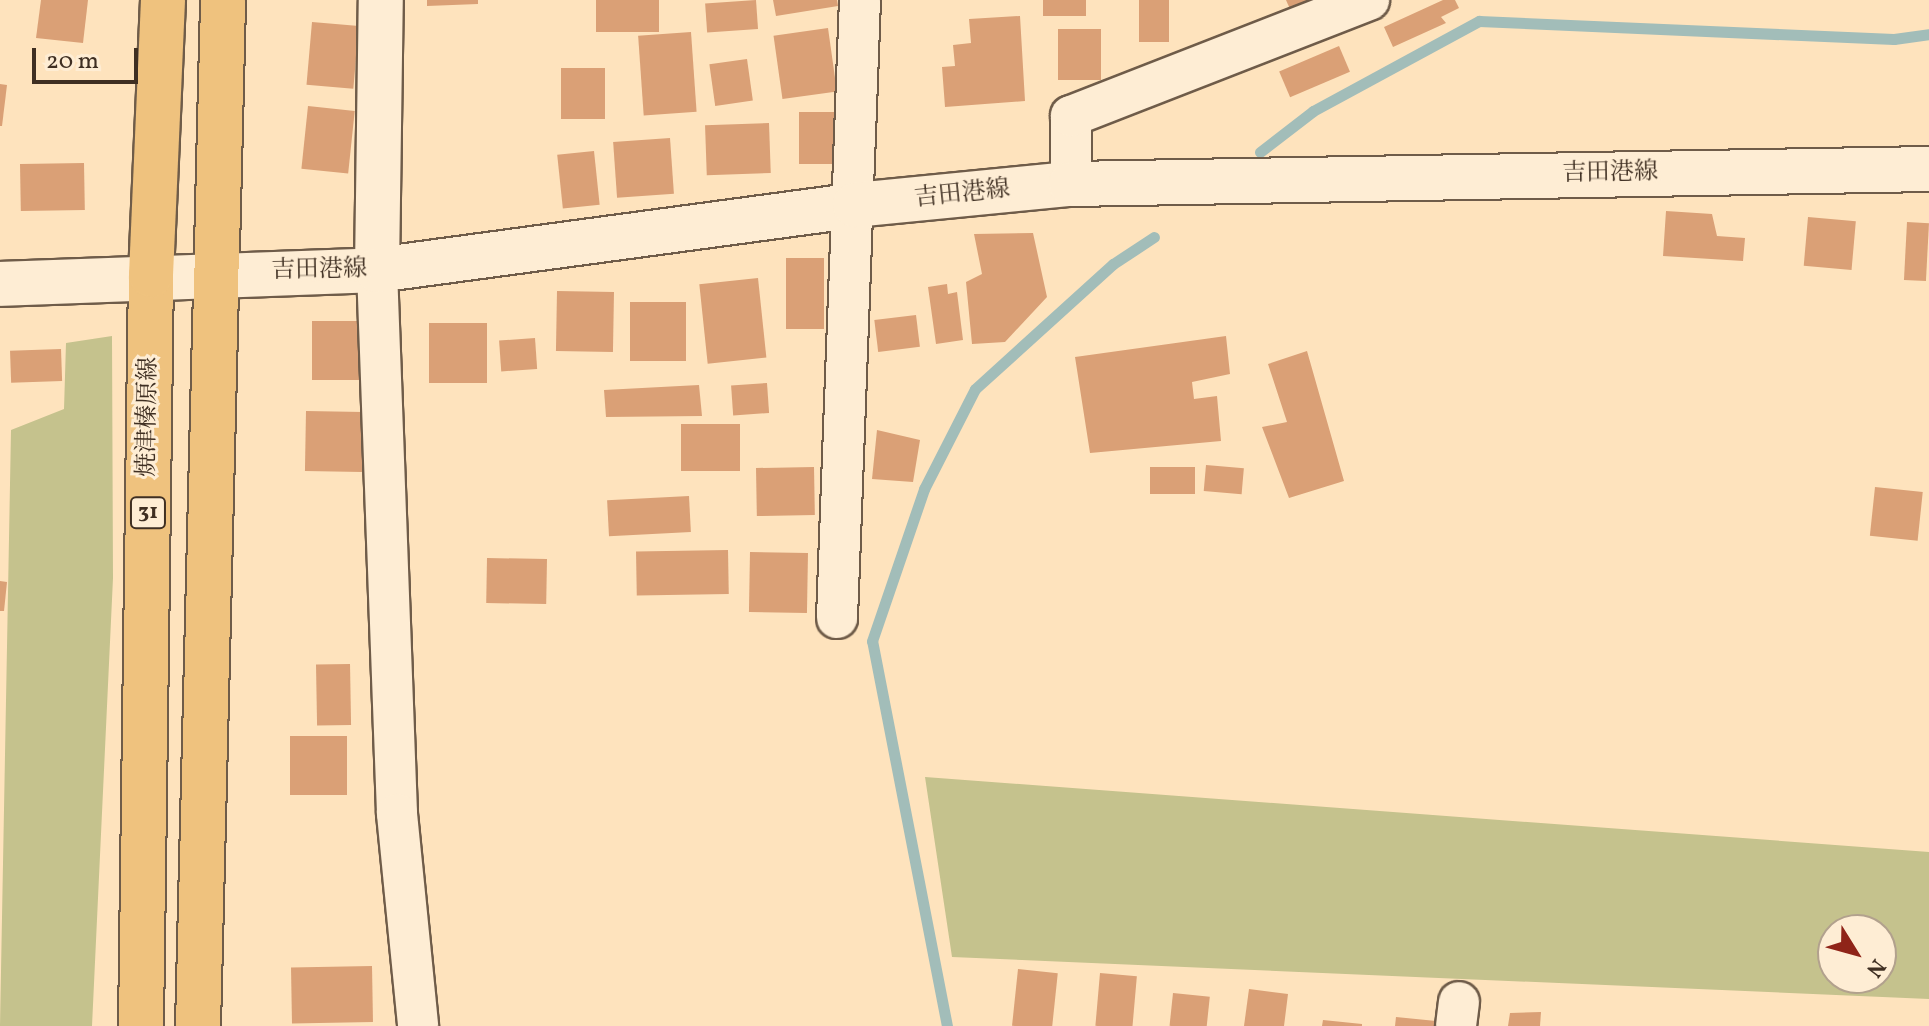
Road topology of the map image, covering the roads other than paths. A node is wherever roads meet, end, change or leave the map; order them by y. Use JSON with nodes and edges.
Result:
{"nodes":[{"id":1,"x":163,"y":0,"type":"edge"},
{"id":2,"x":223,"y":0,"type":"edge"},
{"id":3,"x":381,"y":0,"type":"edge"},
{"id":4,"x":860,"y":0,"type":"edge"},
{"id":5,"x":1369,"y":0,"type":"edge"},
{"id":6,"x":1929,"y":169,"type":"edge"},
{"id":7,"x":1071,"y":184,"type":"junction"},
{"id":8,"x":855,"y":205,"type":"junction"},
{"id":9,"x":377,"y":270,"type":"junction"},
{"id":10,"x":216,"y":273,"type":"junction"},
{"id":11,"x":151,"y":275,"type":"junction"},
{"id":12,"x":0,"y":284,"type":"edge"},
{"id":13,"x":837,"y":618,"type":"dead end"},
{"id":14,"x":141,"y":1026,"type":"edge"},
{"id":15,"x":198,"y":1026,"type":"edge"},
{"id":16,"x":418,"y":1026,"type":"edge"}],
"edges":[{"from":1,"to":11,"type":"main road","name":"焼津榛原線","number":"31"},
{"from":2,"to":10,"type":"main road"},
{"from":3,"to":9,"type":"main road"},
{"from":4,"to":8,"type":"street"},
{"from":5,"to":7,"type":"street"},
{"from":6,"to":7,"type":"main road","name":"吉田港線"},
{"from":7,"to":8,"type":"main road","name":"吉田港線"},
{"from":8,"to":9,"type":"main road","name":"吉田港線"},
{"from":8,"to":13,"type":"street"},
{"from":9,"to":10,"type":"main road","name":"吉田港線"},
{"from":9,"to":16,"type":"street"},
{"from":10,"to":11,"type":"main road","name":"吉田港線"},
{"from":10,"to":15,"type":"main road"},
{"from":11,"to":12,"type":"main road","name":"吉田港線"},
{"from":11,"to":14,"type":"main road","name":"焼津榛原線","number":"31"}]}
